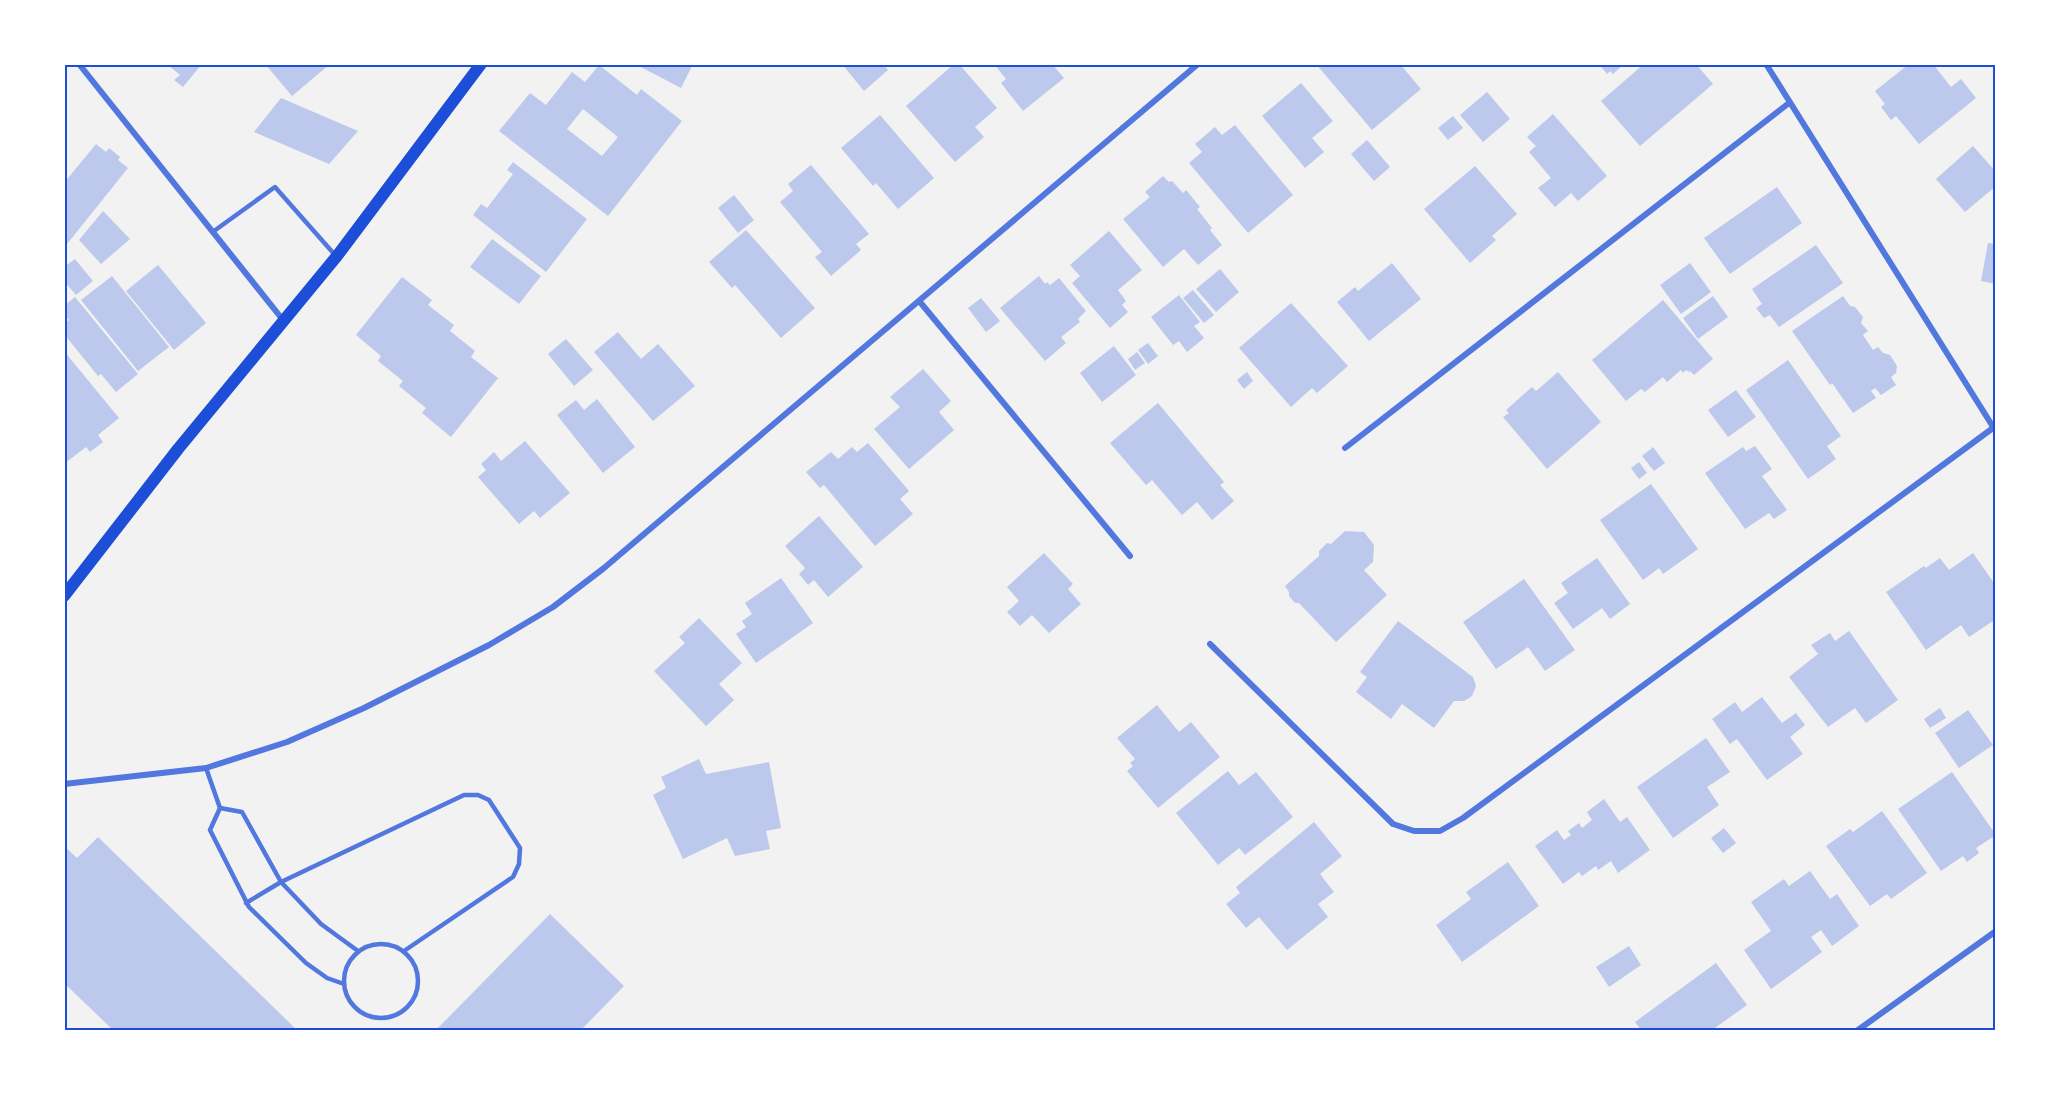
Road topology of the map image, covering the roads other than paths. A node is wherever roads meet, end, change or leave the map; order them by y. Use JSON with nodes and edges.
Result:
{"nodes":[{"id":1,"x":79,"y":64,"type":"edge"},
{"id":2,"x":481,"y":64,"type":"edge"},
{"id":3,"x":1198,"y":64,"type":"edge"},
{"id":4,"x":1766,"y":64,"type":"edge"},
{"id":5,"x":1789,"y":103,"type":"junction"},
{"id":6,"x":214,"y":231,"type":"junction"},
{"id":7,"x":337,"y":256,"type":"junction"},
{"id":8,"x":920,"y":302,"type":"junction"},
{"id":9,"x":283,"y":320,"type":"junction"},
{"id":10,"x":1994,"y":429,"type":"edge"},
{"id":11,"x":1345,"y":448,"type":"dead end"},
{"id":12,"x":1130,"y":556,"type":"dead end"},
{"id":13,"x":64,"y":596,"type":"edge"},
{"id":14,"x":1210,"y":644,"type":"dead end"},
{"id":15,"x":206,"y":768,"type":"junction"},
{"id":16,"x":64,"y":784,"type":"edge"},
{"id":17,"x":220,"y":808,"type":"junction"},
{"id":18,"x":281,"y":882,"type":"junction"},
{"id":19,"x":246,"y":903,"type":"junction"},
{"id":20,"x":1995,"y":931,"type":"edge"},
{"id":21,"x":358,"y":951,"type":"junction"},
{"id":22,"x":404,"y":951,"type":"junction"},
{"id":23,"x":344,"y":984,"type":"junction"},
{"id":24,"x":1858,"y":1030,"type":"edge"}],
"edges":[{"from":1,"to":6,"type":"street"},
{"from":2,"to":7,"type":"main road"},
{"from":3,"to":8,"type":"street"},
{"from":4,"to":5,"type":"street"},
{"from":5,"to":10,"type":"street"},
{"from":5,"to":11,"type":"street"},
{"from":6,"to":7,"type":"lane"},
{"from":6,"to":9,"type":"street"},
{"from":7,"to":9,"type":"main road"},
{"from":8,"to":12,"type":"street"},
{"from":8,"to":15,"type":"street"},
{"from":9,"to":13,"type":"main road"},
{"from":10,"to":14,"type":"street"},
{"from":15,"to":16,"type":"street"},
{"from":15,"to":17,"type":"lane"},
{"from":17,"to":18,"type":"lane"},
{"from":17,"to":19,"type":"lane"},
{"from":18,"to":19,"type":"lane"},
{"from":18,"to":21,"type":"lane"},
{"from":18,"to":22,"type":"lane"},
{"from":19,"to":23,"type":"lane"},
{"from":20,"to":24,"type":"street"},
{"from":21,"to":22,"type":"lane"},
{"from":21,"to":23,"type":"lane"},
{"from":22,"to":23,"type":"lane"}]}
